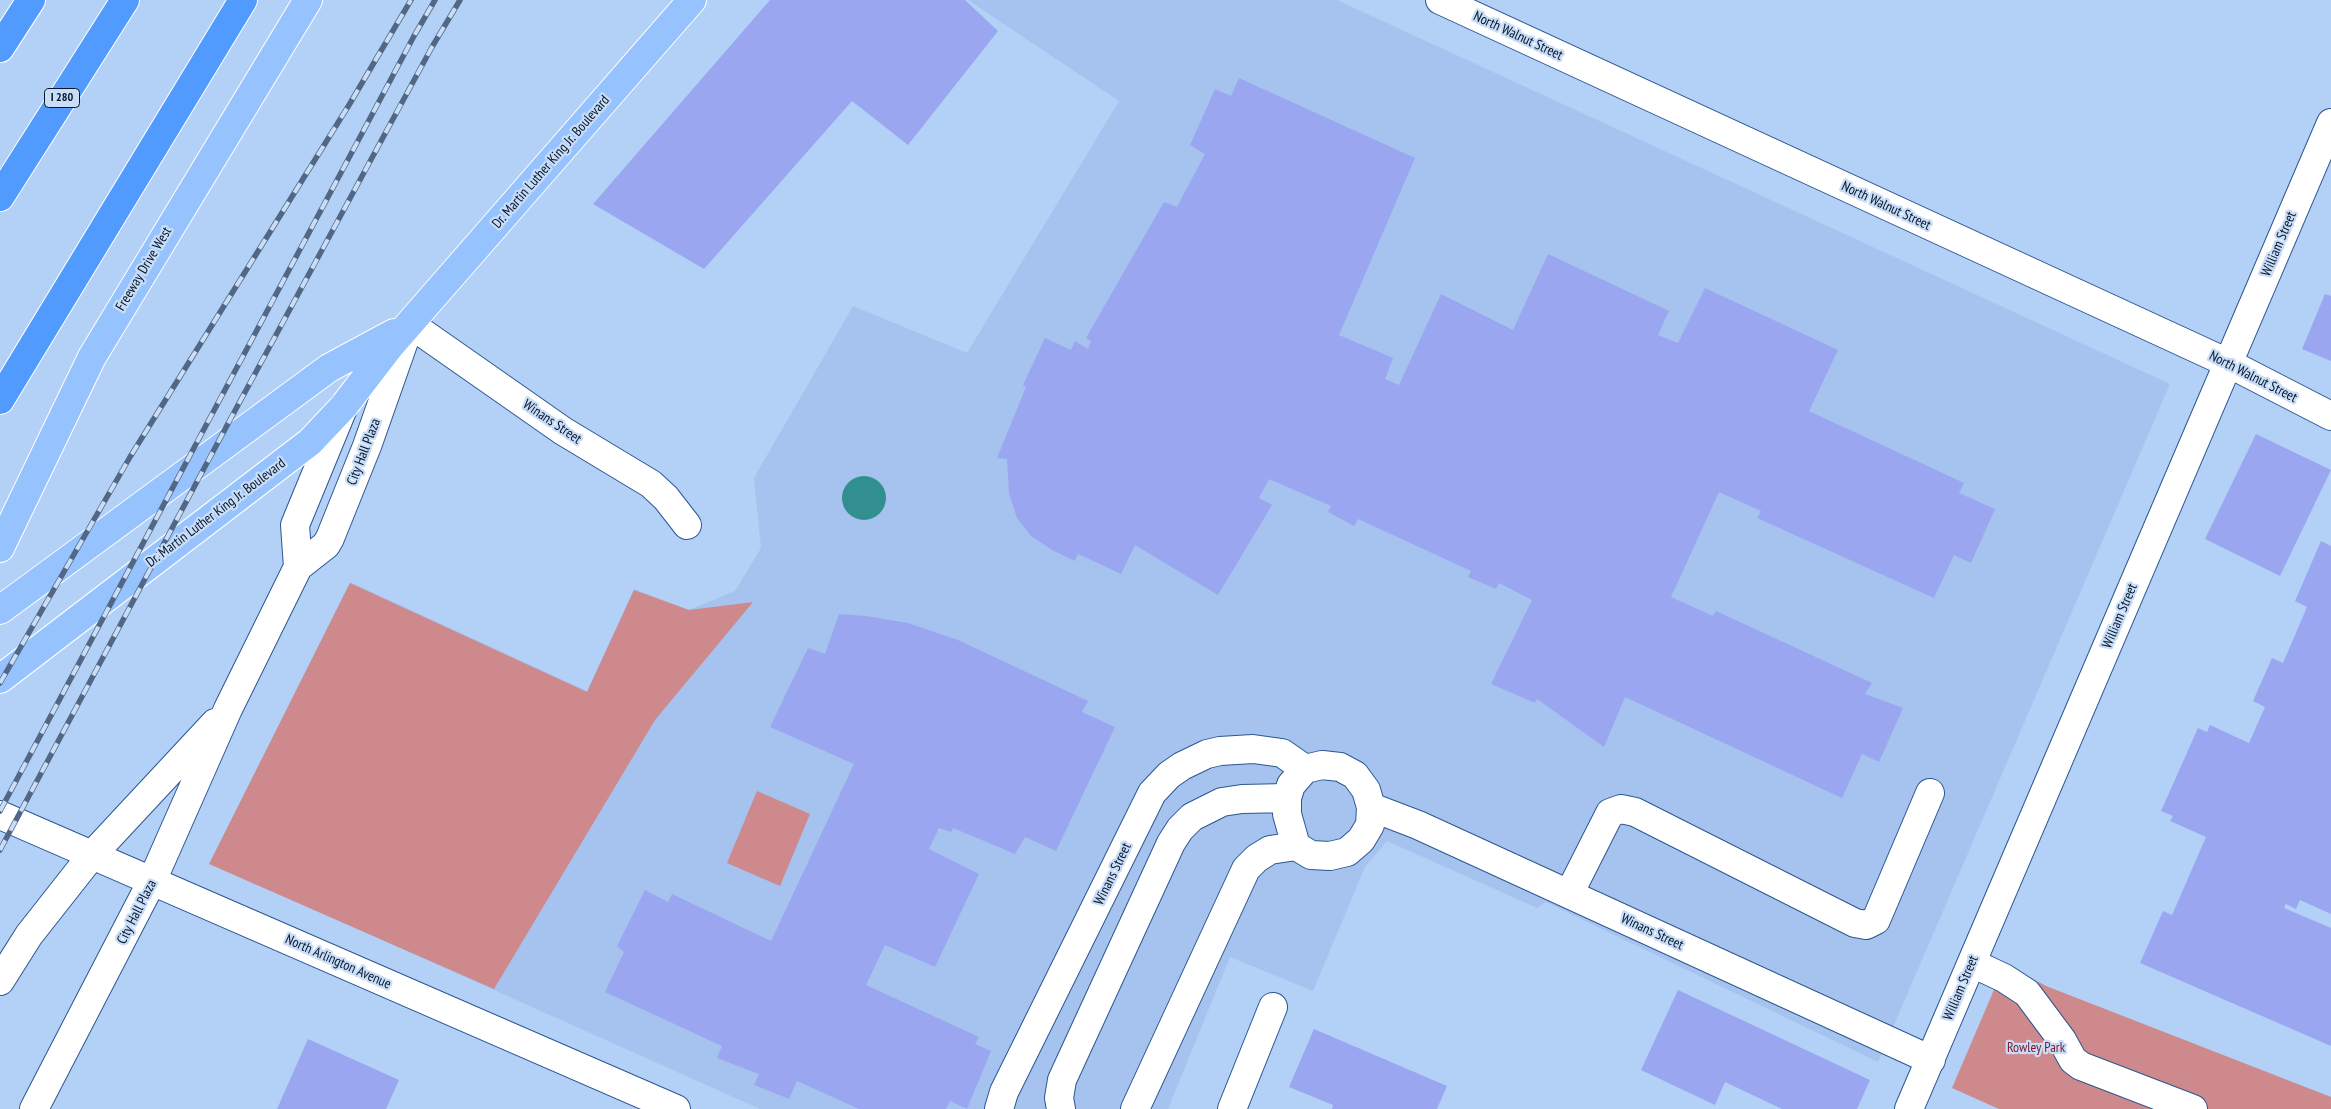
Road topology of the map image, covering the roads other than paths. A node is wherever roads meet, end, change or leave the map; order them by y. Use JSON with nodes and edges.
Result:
{"nodes":[{"id":1,"x":31,"y":0,"type":"edge"},
{"id":2,"x":125,"y":0,"type":"edge"},
{"id":3,"x":243,"y":0,"type":"edge"},
{"id":4,"x":308,"y":0,"type":"edge"},
{"id":5,"x":692,"y":0,"type":"edge"},
{"id":6,"x":1440,"y":0,"type":"edge"},
{"id":7,"x":0,"y":48,"type":"edge"},
{"id":8,"x":2331,"y":123,"type":"edge"},
{"id":9,"x":0,"y":197,"type":"edge"},
{"id":10,"x":410,"y":324,"type":"junction"},
{"id":11,"x":2228,"y":363,"type":"junction"},
{"id":12,"x":0,"y":400,"type":"edge"},
{"id":13,"x":344,"y":406,"type":"junction"},
{"id":14,"x":2331,"y":416,"type":"edge"},
{"id":15,"x":687,"y":525,"type":"dead end"},
{"id":16,"x":0,"y":548,"type":"edge"},
{"id":17,"x":298,"y":566,"type":"junction"},
{"id":18,"x":0,"y":610,"type":"edge"},
{"id":19,"x":0,"y":679,"type":"edge"},
{"id":20,"x":228,"y":709,"type":"junction"},
{"id":21,"x":1305,"y":770,"type":"junction"},
{"id":22,"x":1930,"y":793,"type":"dead end"},
{"id":23,"x":1287,"y":798,"type":"junction"},
{"id":24,"x":1371,"y":807,"type":"junction"},
{"id":25,"x":0,"y":815,"type":"edge"},
{"id":26,"x":1296,"y":846,"type":"junction"},
{"id":27,"x":92,"y":855,"type":"junction"},
{"id":28,"x":152,"y":881,"type":"junction"},
{"id":29,"x":1569,"y":894,"type":"junction"},
{"id":30,"x":1972,"y":963,"type":"junction"},
{"id":31,"x":0,"y":980,"type":"edge"},
{"id":32,"x":1273,"y":1007,"type":"dead end"},
{"id":33,"x":1931,"y":1060,"type":"junction"},
{"id":34,"x":34,"y":1109,"type":"edge"},
{"id":35,"x":676,"y":1109,"type":"edge"},
{"id":36,"x":999,"y":1109,"type":"edge"},
{"id":37,"x":1061,"y":1109,"type":"edge"},
{"id":38,"x":1135,"y":1109,"type":"edge"},
{"id":39,"x":1232,"y":1109,"type":"edge"},
{"id":40,"x":1909,"y":1109,"type":"edge"},
{"id":41,"x":2193,"y":1109,"type":"edge"}],
"edges":[{"from":1,"to":7,"type":"highway"},
{"from":2,"to":9,"type":"highway","number":"I 280"},
{"from":3,"to":12,"type":"highway"},
{"from":4,"to":16,"type":"main road","name":"Freeway Drive West"},
{"from":5,"to":10,"type":"main road","name":"Dr. Martin Luther King Jr. Boulevard"},
{"from":6,"to":11,"type":"street","name":"North Walnut Street"},
{"from":8,"to":11,"type":"street","name":"William Street"},
{"from":10,"to":13,"type":"main road","name":"Dr. Martin Luther King Jr. Boulevard"},
{"from":10,"to":15,"type":"street","name":"Winans Street"},
{"from":10,"to":17,"type":"street","name":"City Hall Plaza"},
{"from":10,"to":18,"type":"main road","name":"Dr. Martin Luther King Jr. Boulevard"},
{"from":11,"to":14,"type":"street","name":"North Walnut Street"},
{"from":11,"to":30,"type":"street","name":"William Street"},
{"from":13,"to":17,"type":"street"},
{"from":13,"to":19,"type":"main road","name":"Dr. Martin Luther King Jr. Boulevard"},
{"from":17,"to":20,"type":"street","name":"City Hall Plaza"},
{"from":20,"to":27,"type":"street","name":"City Hall Plaza"},
{"from":20,"to":28,"type":"street","name":"City Hall Plaza"},
{"from":21,"to":23,"type":"street"},
{"from":21,"to":24,"type":"street"},
{"from":21,"to":36,"type":"street","name":"Winans Street"},
{"from":22,"to":29,"type":"street"},
{"from":23,"to":26,"type":"street"},
{"from":23,"to":37,"type":"street"},
{"from":24,"to":26,"type":"street"},
{"from":24,"to":29,"type":"street","name":"Winans Street"},
{"from":25,"to":27,"type":"street","name":"North Arlington Avenue"},
{"from":26,"to":38,"type":"street"},
{"from":27,"to":28,"type":"street","name":"North Arlington Avenue"},
{"from":27,"to":31,"type":"street","name":"City Hall Plaza"},
{"from":28,"to":34,"type":"street","name":"City Hall Plaza"},
{"from":28,"to":35,"type":"street","name":"North Arlington Avenue"},
{"from":29,"to":33,"type":"street","name":"Winans Street"},
{"from":30,"to":33,"type":"street","name":"William Street"},
{"from":30,"to":41,"type":"street"},
{"from":32,"to":39,"type":"street"},
{"from":33,"to":40,"type":"street","name":"William Street"}]}
